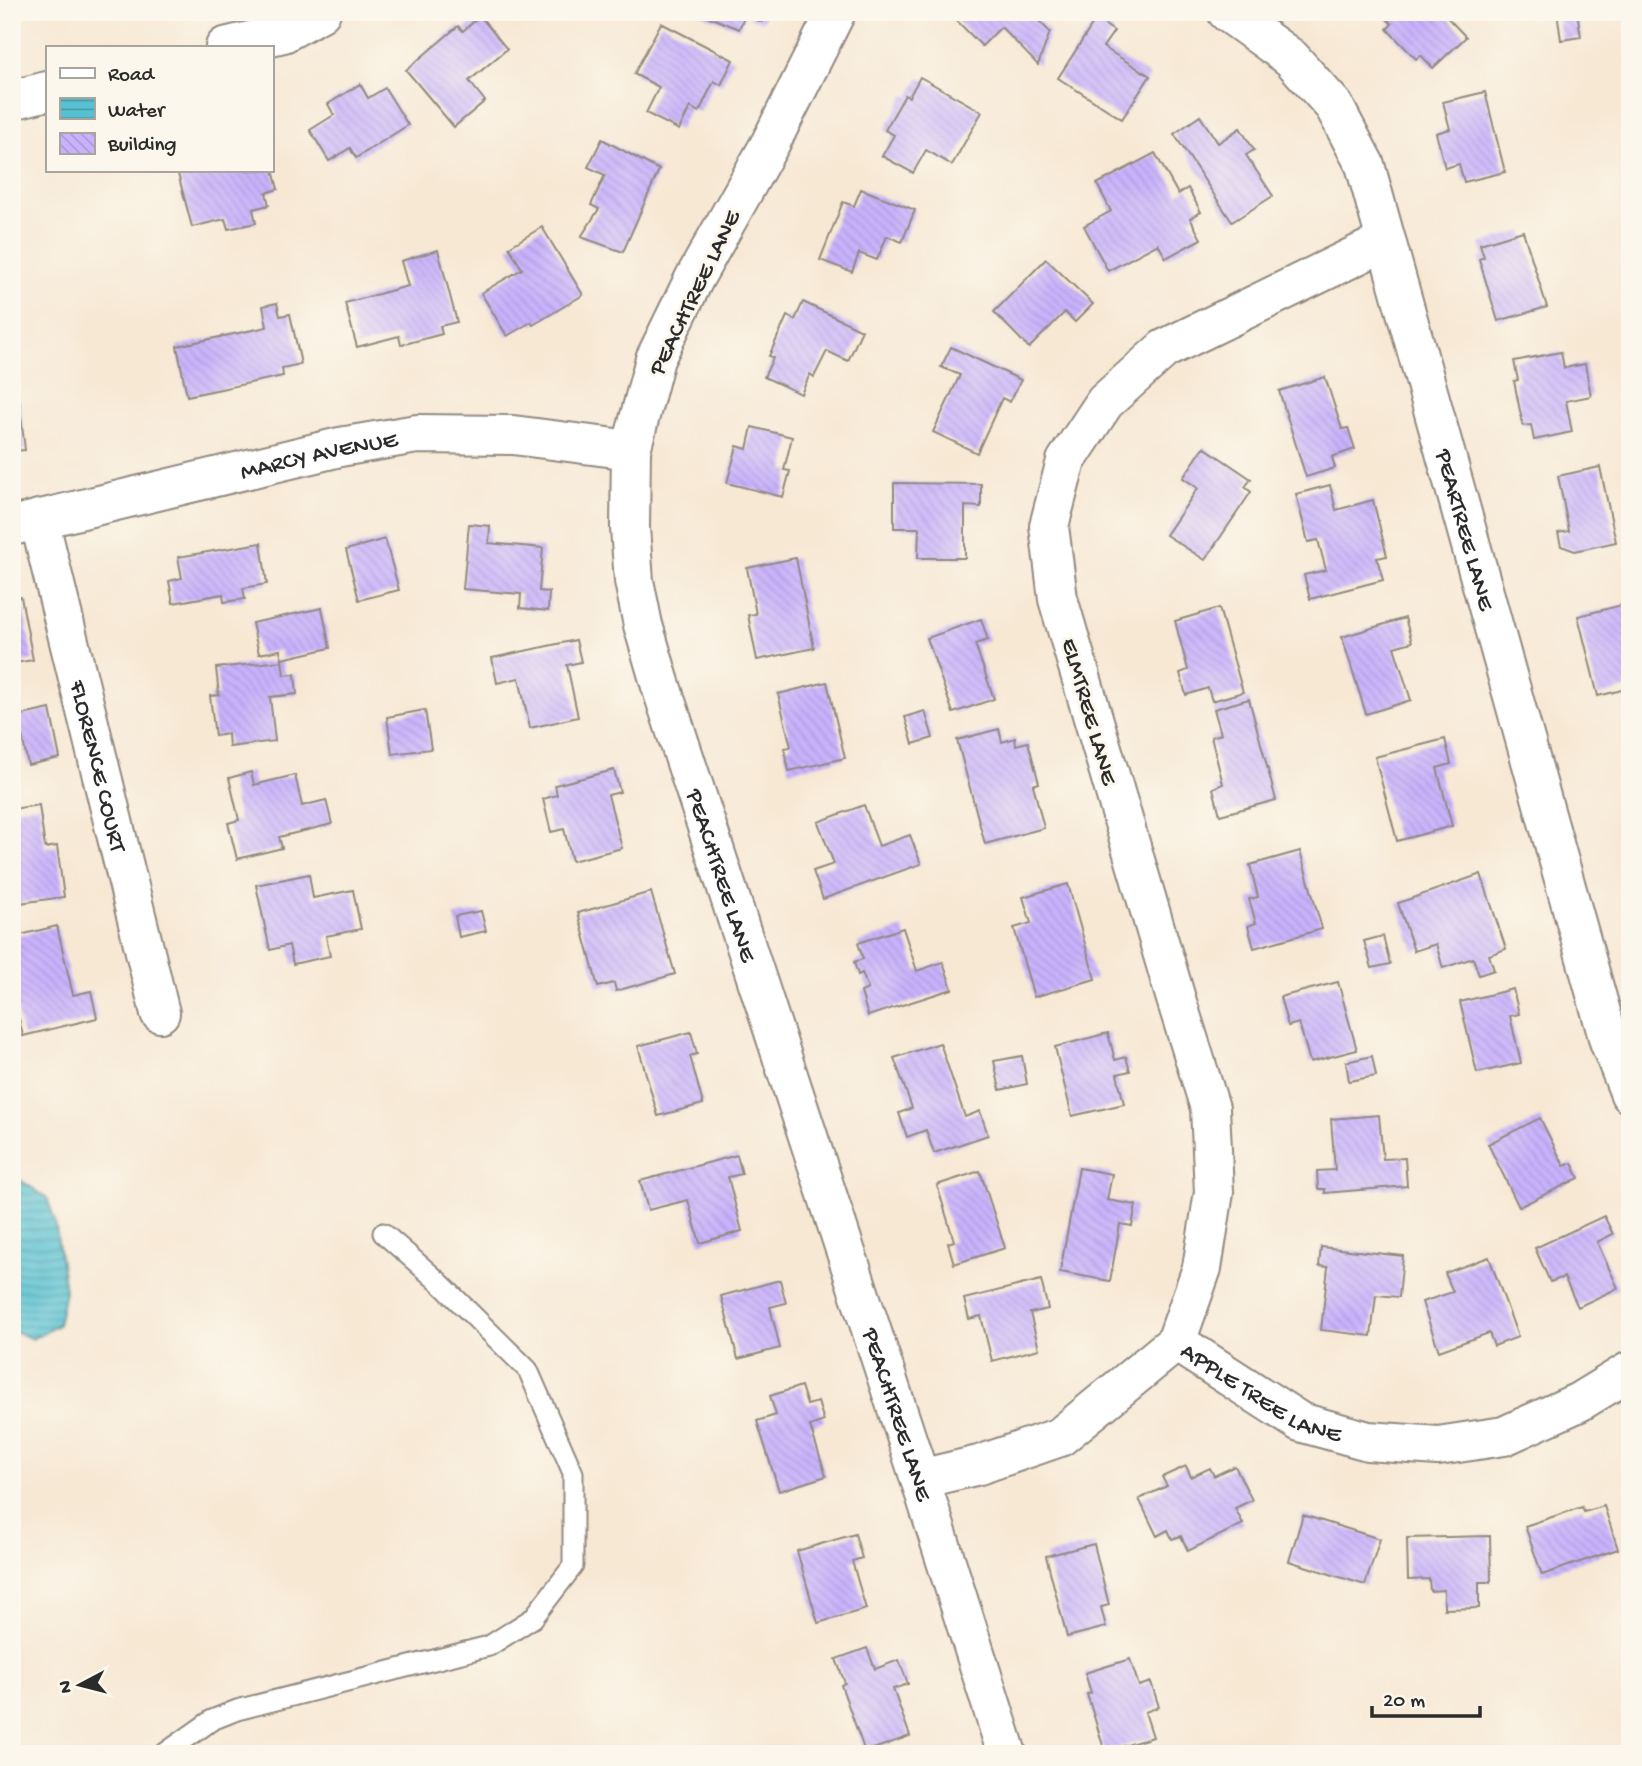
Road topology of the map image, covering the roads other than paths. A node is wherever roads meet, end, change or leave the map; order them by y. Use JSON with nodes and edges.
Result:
{"nodes":[{"id":1,"x":321,"y":12,"type":"edge"},
{"id":2,"x":836,"y":12,"type":"edge"},
{"id":3,"x":1227,"y":12,"type":"edge"},
{"id":4,"x":229,"y":46,"type":"edge"},
{"id":5,"x":46,"y":91,"type":"edge"},
{"id":6,"x":12,"y":100,"type":"edge"},
{"id":7,"x":1386,"y":241,"type":"junction"},
{"id":8,"x":631,"y":450,"type":"junction"},
{"id":9,"x":26,"y":522,"type":"edge"},
{"id":10,"x":160,"y":1013,"type":"dead end"},
{"id":11,"x":1630,"y":1094,"type":"edge"},
{"id":12,"x":383,"y":1233,"type":"dead end"},
{"id":13,"x":1176,"y":1342,"type":"junction"},
{"id":14,"x":1630,"y":1371,"type":"edge"},
{"id":15,"x":920,"y":1479,"type":"junction"},
{"id":16,"x":164,"y":1754,"type":"edge"},
{"id":17,"x":1007,"y":1754,"type":"edge"}],
"edges":[{"from":1,"to":4,"type":"street"},
{"from":2,"to":8,"type":"street","name":"PEACHTREE LANE"},
{"from":3,"to":7,"type":"street","name":"PEARTREE LANE"},
{"from":5,"to":6,"type":"street"},
{"from":7,"to":11,"type":"street","name":"PEARTREE LANE"},
{"from":7,"to":13,"type":"street","name":"ELMTREE LANE"},
{"from":8,"to":9,"type":"street","name":"MARCY AVENUE"},
{"from":8,"to":15,"type":"street","name":"PEACHTREE LANE"},
{"from":9,"to":10,"type":"street","name":"FLORENCE COURT"},
{"from":12,"to":16,"type":"lane"},
{"from":13,"to":14,"type":"street","name":"APPLE TREE LANE"},
{"from":13,"to":15,"type":"street","name":"APPLE TREE LANE"},
{"from":15,"to":17,"type":"street","name":"PEACHTREE LANE"}]}
